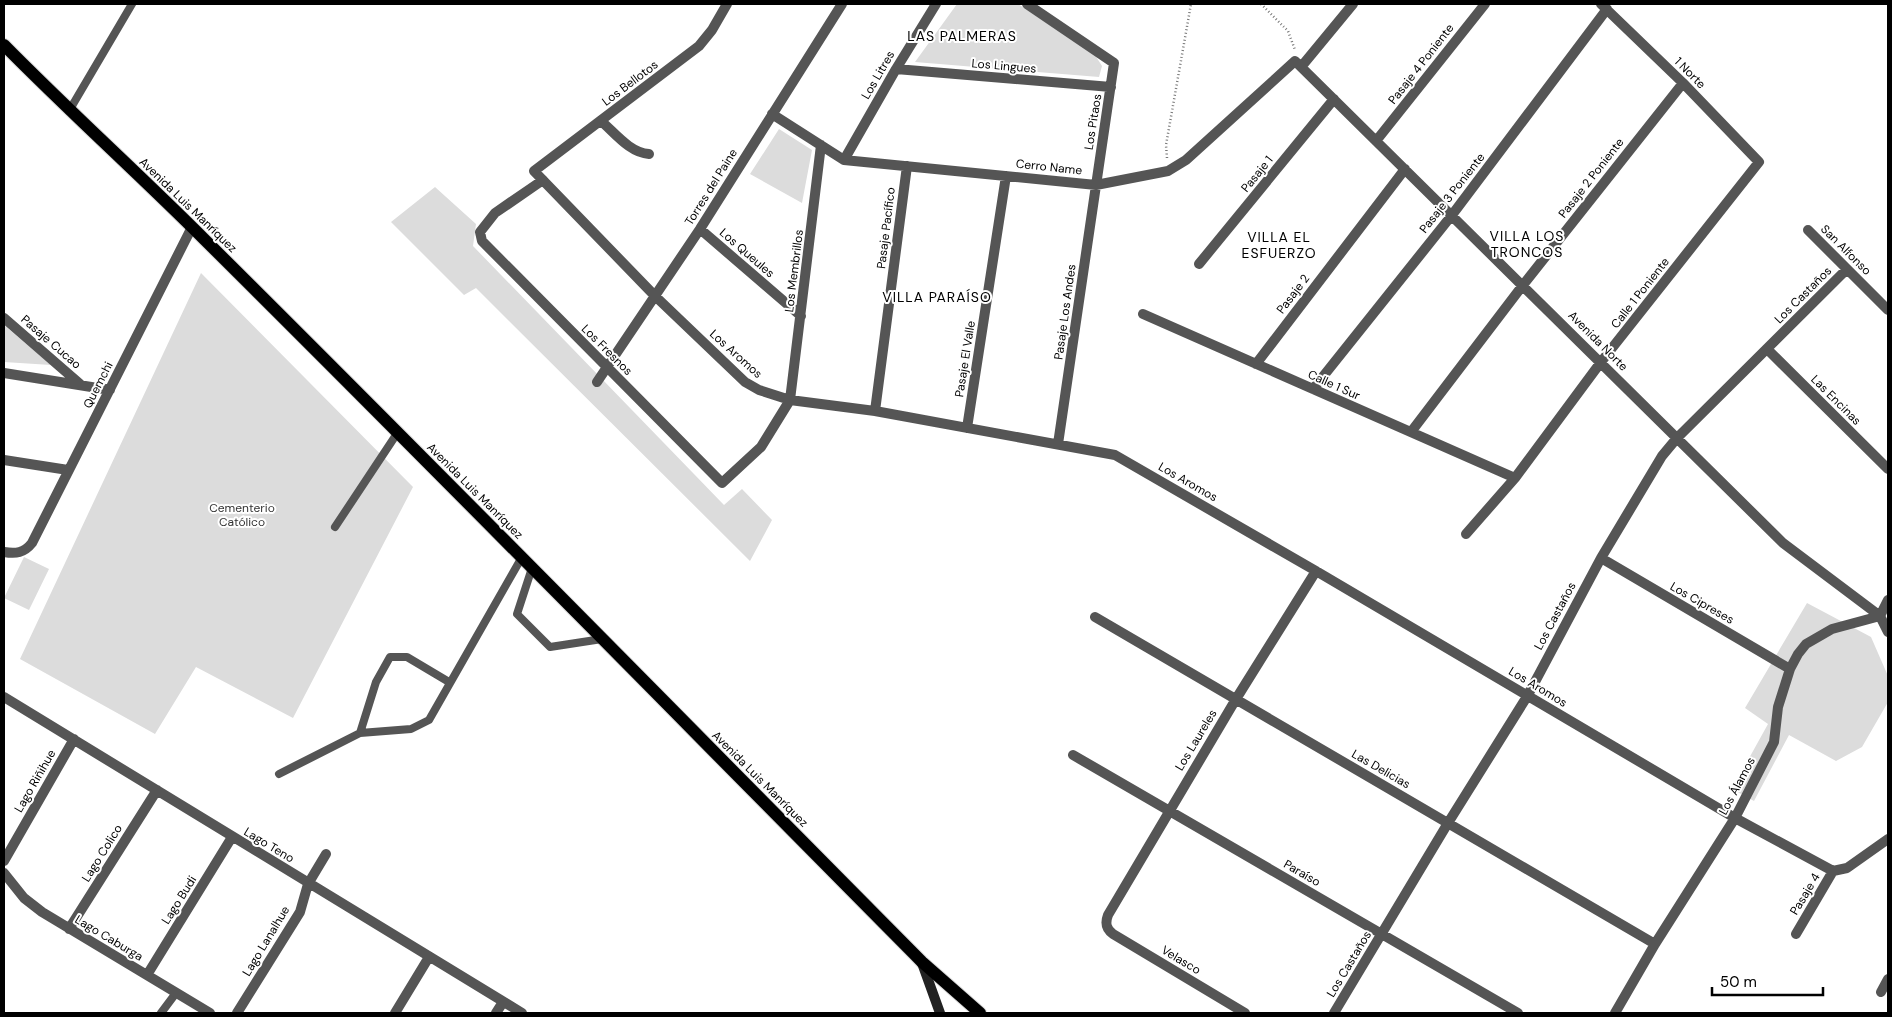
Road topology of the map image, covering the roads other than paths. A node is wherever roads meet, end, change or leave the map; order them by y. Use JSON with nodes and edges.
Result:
{"nodes":[{"id":1,"x":132,"y":4,"type":"edge"},
{"id":2,"x":727,"y":4,"type":"edge"},
{"id":3,"x":842,"y":4,"type":"edge"},
{"id":4,"x":936,"y":4,"type":"edge"},
{"id":5,"x":1027,"y":4,"type":"edge"},
{"id":6,"x":1353,"y":4,"type":"edge"},
{"id":7,"x":1485,"y":4,"type":"edge"},
{"id":8,"x":1604,"y":7,"type":"edge"},
{"id":9,"x":4,"y":45,"type":"edge"},
{"id":10,"x":1298,"y":64,"type":"junction"},
{"id":11,"x":896,"y":69,"type":"junction"},
{"id":12,"x":1683,"y":83,"type":"junction"},
{"id":13,"x":1111,"y":87,"type":"junction"},
{"id":14,"x":1334,"y":99,"type":"junction"},
{"id":15,"x":70,"y":111,"type":"junction"},
{"id":16,"x":772,"y":114,"type":"junction"},
{"id":17,"x":600,"y":121,"type":"junction"},
{"id":18,"x":1376,"y":141,"type":"junction"},
{"id":19,"x":821,"y":145,"type":"junction"},
{"id":20,"x":649,"y":154,"type":"dead end"},
{"id":21,"x":844,"y":160,"type":"junction"},
{"id":22,"x":1759,"y":162,"type":"joint"},
{"id":23,"x":907,"y":166,"type":"junction"},
{"id":24,"x":1405,"y":169,"type":"junction"},
{"id":25,"x":534,"y":171,"type":"joint"},
{"id":26,"x":1006,"y":176,"type":"junction"},
{"id":27,"x":542,"y":180,"type":"junction"},
{"id":28,"x":1096,"y":185,"type":"junction"},
{"id":29,"x":1452,"y":215,"type":"junction"},
{"id":30,"x":192,"y":227,"type":"junction"},
{"id":31,"x":700,"y":228,"type":"junction"},
{"id":32,"x":1808,"y":230,"type":"dead end"},
{"id":33,"x":1199,"y":264,"type":"dead end"},
{"id":34,"x":1847,"y":269,"type":"junction"},
{"id":35,"x":1523,"y":285,"type":"junction"},
{"id":36,"x":655,"y":296,"type":"junction"},
{"id":37,"x":1888,"y":310,"type":"edge"},
{"id":38,"x":1143,"y":314,"type":"dead end"},
{"id":39,"x":801,"y":316,"type":"junction"},
{"id":40,"x":4,"y":318,"type":"edge"},
{"id":41,"x":1767,"y":349,"type":"junction"},
{"id":42,"x":1601,"y":362,"type":"junction"},
{"id":43,"x":1256,"y":364,"type":"junction"},
{"id":44,"x":606,"y":367,"type":"junction"},
{"id":45,"x":4,"y":374,"type":"edge"},
{"id":46,"x":597,"y":382,"type":"dead end"},
{"id":47,"x":81,"y":385,"type":"junction"},
{"id":48,"x":1313,"y":389,"type":"junction"},
{"id":49,"x":110,"y":390,"type":"junction"},
{"id":50,"x":790,"y":400,"type":"junction"},
{"id":51,"x":875,"y":412,"type":"junction"},
{"id":52,"x":967,"y":428,"type":"junction"},
{"id":53,"x":398,"y":432,"type":"junction"},
{"id":54,"x":1411,"y":432,"type":"junction"},
{"id":55,"x":1678,"y":438,"type":"junction"},
{"id":56,"x":1058,"y":444,"type":"junction"},
{"id":57,"x":4,"y":460,"type":"edge"},
{"id":58,"x":1888,"y":469,"type":"edge"},
{"id":59,"x":68,"y":470,"type":"junction"},
{"id":60,"x":1515,"y":478,"type":"junction"},
{"id":61,"x":335,"y":527,"type":"dead end"},
{"id":62,"x":1466,"y":534,"type":"dead end"},
{"id":63,"x":4,"y":552,"type":"edge"},
{"id":64,"x":522,"y":557,"type":"junction"},
{"id":65,"x":1601,"y":558,"type":"junction"},
{"id":66,"x":532,"y":568,"type":"junction"},
{"id":67,"x":1316,"y":570,"type":"junction"},
{"id":68,"x":1888,"y":600,"type":"edge"},
{"id":69,"x":1095,"y":616,"type":"dead end"},
{"id":70,"x":1880,"y":616,"type":"junction"},
{"id":71,"x":1888,"y":632,"type":"edge"},
{"id":72,"x":602,"y":639,"type":"junction"},
{"id":73,"x":1790,"y":669,"type":"junction"},
{"id":74,"x":449,"y":682,"type":"junction"},
{"id":75,"x":1528,"y":695,"type":"junction"},
{"id":76,"x":4,"y":697,"type":"edge"},
{"id":77,"x":1236,"y":699,"type":"junction"},
{"id":78,"x":360,"y":732,"type":"junction"},
{"id":79,"x":74,"y":739,"type":"junction"},
{"id":80,"x":1074,"y":755,"type":"dead end"},
{"id":81,"x":279,"y":774,"type":"dead end"},
{"id":82,"x":157,"y":790,"type":"junction"},
{"id":83,"x":1169,"y":811,"type":"junction"},
{"id":84,"x":1735,"y":818,"type":"junction"},
{"id":85,"x":1448,"y":822,"type":"junction"},
{"id":86,"x":232,"y":837,"type":"junction"},
{"id":87,"x":1888,"y":839,"type":"edge"},
{"id":88,"x":326,"y":854,"type":"dead end"},
{"id":89,"x":4,"y":861,"type":"edge"},
{"id":90,"x":1833,"y":871,"type":"junction"},
{"id":91,"x":4,"y":873,"type":"edge"},
{"id":92,"x":308,"y":884,"type":"junction"},
{"id":93,"x":1106,"y":926,"type":"joint"},
{"id":94,"x":69,"y":929,"type":"junction"},
{"id":95,"x":1381,"y":934,"type":"junction"},
{"id":96,"x":1796,"y":934,"type":"dead end"},
{"id":97,"x":1655,"y":944,"type":"junction"},
{"id":98,"x":429,"y":957,"type":"junction"},
{"id":99,"x":922,"y":962,"type":"junction"},
{"id":100,"x":147,"y":975,"type":"junction"},
{"id":101,"x":1888,"y":979,"type":"edge"},
{"id":102,"x":1881,"y":992,"type":"dead end"},
{"id":103,"x":176,"y":993,"type":"junction"},
{"id":104,"x":503,"y":1002,"type":"junction"},
{"id":105,"x":161,"y":1013,"type":"edge"},
{"id":106,"x":210,"y":1013,"type":"edge"},
{"id":107,"x":238,"y":1013,"type":"edge"},
{"id":108,"x":395,"y":1013,"type":"edge"},
{"id":109,"x":496,"y":1013,"type":"edge"},
{"id":110,"x":522,"y":1013,"type":"edge"},
{"id":111,"x":940,"y":1013,"type":"edge"},
{"id":112,"x":980,"y":1013,"type":"edge"},
{"id":113,"x":1245,"y":1013,"type":"edge"},
{"id":114,"x":1334,"y":1013,"type":"edge"},
{"id":115,"x":1518,"y":1013,"type":"edge"},
{"id":116,"x":1615,"y":1013,"type":"edge"}],
"edges":[{"from":1,"to":15,"type":"lane"},
{"from":2,"to":17,"type":"street","name":"Los Bellotos"},
{"from":3,"to":16,"type":"street","name":"Torres del Paine"},
{"from":4,"to":11,"type":"street","name":"Los Litres"},
{"from":5,"to":13,"type":"street","name":"Los Pitaos"},
{"from":6,"to":10,"type":"street","name":"Cerro Name"},
{"from":7,"to":18,"type":"street","name":"Pasaje 4 Poniente"},
{"from":8,"to":12,"type":"street","name":"1 Norte"},
{"from":8,"to":29,"type":"street","name":"Pasaje 3 Poniente"},
{"from":9,"to":15,"type":"main road","name":"Avenida Luis Manríquez"},
{"from":10,"to":14,"type":"street","name":"Avenida Norte"},
{"from":10,"to":28,"type":"street","name":"Cerro Name"},
{"from":11,"to":13,"type":"street","name":"Los Lingues"},
{"from":11,"to":21,"type":"street","name":"Los Litres"},
{"from":12,"to":22,"type":"street","name":"1 Norte"},
{"from":12,"to":35,"type":"street","name":"Pasaje 2 Poniente"},
{"from":13,"to":28,"type":"street","name":"Los Pitaos"},
{"from":14,"to":18,"type":"street","name":"Avenida Norte"},
{"from":14,"to":33,"type":"street","name":"Pasaje 1"},
{"from":15,"to":30,"type":"main road","name":"Avenida Luis Manríquez"},
{"from":16,"to":19,"type":"street","name":"Cerro Name"},
{"from":16,"to":31,"type":"street","name":"Torres del Paine"},
{"from":17,"to":20,"type":"street"},
{"from":17,"to":25,"type":"street","name":"Los Bellotos"},
{"from":18,"to":24,"type":"street","name":"Avenida Norte"},
{"from":19,"to":21,"type":"street","name":"Cerro Name"},
{"from":19,"to":39,"type":"street","name":"Los Membrillos"},
{"from":21,"to":23,"type":"street","name":"Cerro Name"},
{"from":22,"to":42,"type":"street","name":"Calle 1 Poniente"},
{"from":23,"to":26,"type":"street","name":"Cerro Name"},
{"from":23,"to":51,"type":"street","name":"Pasaje Pacífico"},
{"from":24,"to":29,"type":"street","name":"Avenida Norte"},
{"from":24,"to":43,"type":"street","name":"Pasaje 2"},
{"from":25,"to":27,"type":"street","name":"Los Aromos"},
{"from":26,"to":28,"type":"street","name":"Cerro Name"},
{"from":26,"to":52,"type":"street","name":"Pasaje El Valle"},
{"from":27,"to":36,"type":"street","name":"Los Aromos"},
{"from":27,"to":44,"type":"street","name":"Los Fresnos"},
{"from":28,"to":56,"type":"street","name":"Pasaje Los Andes"},
{"from":29,"to":35,"type":"street","name":"Avenida Norte"},
{"from":29,"to":48,"type":"street","name":"Pasaje 3 Poniente"},
{"from":30,"to":49,"type":"street","name":"Quemchi"},
{"from":30,"to":53,"type":"main road","name":"Avenida Luis Manríquez"},
{"from":31,"to":36,"type":"street","name":"Torres del Paine"},
{"from":31,"to":39,"type":"street","name":"Los Queules"},
{"from":32,"to":34,"type":"street","name":"San Alfonso"},
{"from":34,"to":37,"type":"street","name":"San Alfonso"},
{"from":34,"to":41,"type":"street","name":"Los Castaños"},
{"from":35,"to":42,"type":"street","name":"Avenida Norte"},
{"from":35,"to":54,"type":"street","name":"Pasaje 2 Poniente"},
{"from":36,"to":44,"type":"street","name":"Torres del Paine"},
{"from":36,"to":50,"type":"street","name":"Los Aromos"},
{"from":38,"to":43,"type":"street","name":"Calle 1 Sur"},
{"from":39,"to":50,"type":"street","name":"Los Membrillos"},
{"from":40,"to":47,"type":"street","name":"Pasaje Cucao"},
{"from":41,"to":55,"type":"street","name":"Los Castaños"},
{"from":41,"to":58,"type":"street","name":"Las Encinas"},
{"from":42,"to":55,"type":"street","name":"Avenida Norte"},
{"from":42,"to":60,"type":"street","name":"Calle 1 Poniente"},
{"from":43,"to":48,"type":"street","name":"Calle 1 Sur"},
{"from":44,"to":46,"type":"street","name":"Torres del Paine"},
{"from":44,"to":50,"type":"street","name":"Los Fresnos"},
{"from":45,"to":47,"type":"street"},
{"from":47,"to":49,"type":"street"},
{"from":48,"to":54,"type":"street","name":"Calle 1 Sur"},
{"from":49,"to":59,"type":"street","name":"Quemchi"},
{"from":50,"to":51,"type":"street","name":"Los Aromos"},
{"from":51,"to":52,"type":"street","name":"Los Aromos"},
{"from":52,"to":56,"type":"street","name":"Los Aromos"},
{"from":53,"to":61,"type":"lane"},
{"from":53,"to":64,"type":"main road","name":"Avenida Luis Manríquez"},
{"from":54,"to":60,"type":"street","name":"Calle 1 Sur"},
{"from":55,"to":65,"type":"street","name":"Los Castaños"},
{"from":55,"to":70,"type":"street","name":"Avenida Norte"},
{"from":56,"to":67,"type":"street","name":"Los Aromos"},
{"from":57,"to":59,"type":"street"},
{"from":59,"to":63,"type":"street","name":"Quemchi"},
{"from":60,"to":62,"type":"street","name":"Calle 1 Poniente"},
{"from":64,"to":66,"type":"main road","name":"Avenida Luis Manríquez"},
{"from":64,"to":74,"type":"lane"},
{"from":65,"to":73,"type":"street","name":"Los Cipreses"},
{"from":65,"to":75,"type":"street","name":"Los Castaños"},
{"from":66,"to":72,"type":"main road","name":"Avenida Luis Manríquez"},
{"from":66,"to":72,"type":"lane"},
{"from":67,"to":75,"type":"street","name":"Los Aromos"},
{"from":67,"to":77,"type":"street","name":"Los Laureles"},
{"from":68,"to":70,"type":"street"},
{"from":69,"to":77,"type":"street","name":"Las Delicias"},
{"from":70,"to":71,"type":"street","name":"Avenida Norte"},
{"from":70,"to":73,"type":"street","name":"Los Álamos"},
{"from":72,"to":99,"type":"main road","name":"Avenida Luis Manríquez"},
{"from":73,"to":84,"type":"street","name":"Los Álamos"},
{"from":74,"to":78,"type":"lane"},
{"from":74,"to":78,"type":"lane"},
{"from":75,"to":84,"type":"street","name":"Los Aromos"},
{"from":75,"to":85,"type":"street","name":"Los Castaños"},
{"from":76,"to":79,"type":"street","name":"Lago Teno"},
{"from":77,"to":83,"type":"street","name":"Los Laureles"},
{"from":77,"to":85,"type":"street","name":"Las Delicias"},
{"from":78,"to":81,"type":"lane"},
{"from":79,"to":82,"type":"street","name":"Lago Teno"},
{"from":79,"to":89,"type":"street","name":"Lago Riñihue"},
{"from":80,"to":83,"type":"street","name":"Paraíso"},
{"from":82,"to":86,"type":"street","name":"Lago Teno"},
{"from":82,"to":94,"type":"street","name":"Lago Colico"},
{"from":83,"to":93,"type":"street","name":"Los Laureles"},
{"from":83,"to":95,"type":"street","name":"Paraíso"},
{"from":84,"to":90,"type":"street","name":"Los Aromos"},
{"from":84,"to":97,"type":"street","name":"Los Álamos"},
{"from":85,"to":95,"type":"street","name":"Los Castaños"},
{"from":85,"to":97,"type":"street","name":"Las Delicias"},
{"from":86,"to":92,"type":"street","name":"Lago Teno"},
{"from":86,"to":100,"type":"street","name":"Lago Budi"},
{"from":87,"to":90,"type":"street","name":"Pasaje 4"},
{"from":88,"to":92,"type":"street","name":"Lago Lanalhue"},
{"from":90,"to":96,"type":"street","name":"Pasaje 4"},
{"from":91,"to":94,"type":"street","name":"Lago Caburga"},
{"from":92,"to":98,"type":"street","name":"Lago Teno"},
{"from":92,"to":107,"type":"street","name":"Lago Lanalhue"},
{"from":93,"to":113,"type":"street","name":"Velasco"},
{"from":94,"to":100,"type":"street","name":"Lago Caburga"},
{"from":95,"to":114,"type":"street","name":"Los Castaños"},
{"from":95,"to":115,"type":"street","name":"Paraíso"},
{"from":97,"to":116,"type":"street","name":"Los Álamos"},
{"from":98,"to":104,"type":"street","name":"Lago Teno"},
{"from":98,"to":108,"type":"street"},
{"from":99,"to":111,"type":"main road"},
{"from":99,"to":112,"type":"main road","name":"Avenida Luis Manríquez"},
{"from":100,"to":103,"type":"street","name":"Lago Caburga"},
{"from":101,"to":102,"type":"street"},
{"from":103,"to":105,"type":"lane"},
{"from":103,"to":106,"type":"street","name":"Lago Caburga"},
{"from":104,"to":109,"type":"street"},
{"from":104,"to":110,"type":"street","name":"Lago Teno"}]}
